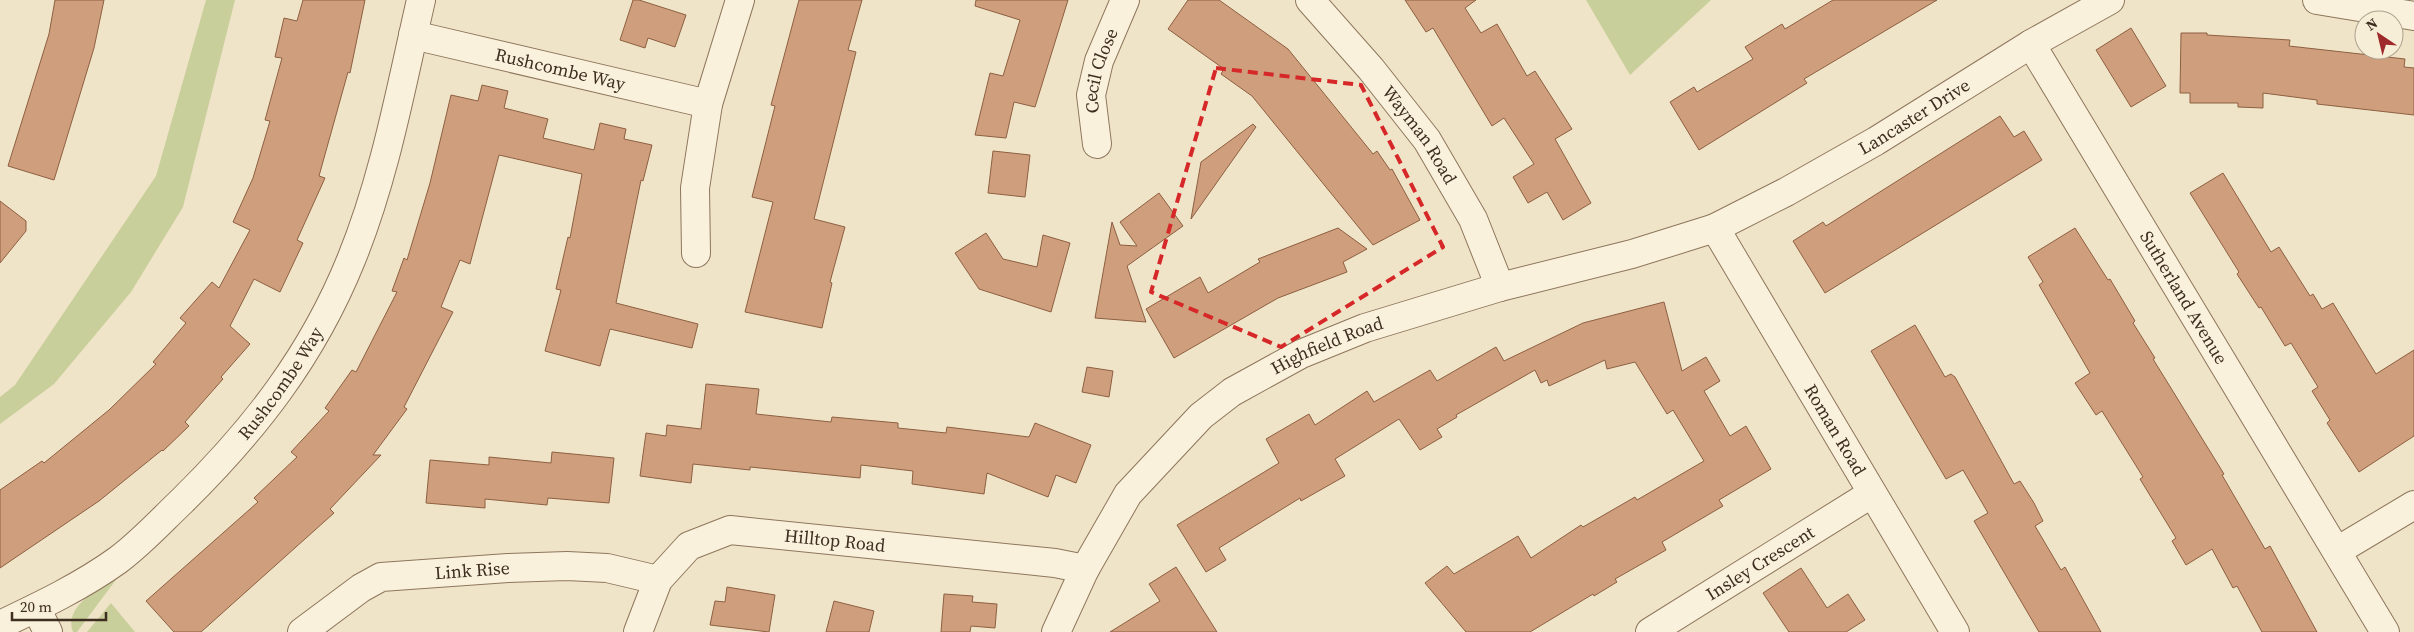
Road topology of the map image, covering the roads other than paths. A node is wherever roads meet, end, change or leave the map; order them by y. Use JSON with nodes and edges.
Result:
{"nodes":[{"id":1,"x":421,"y":0,"type":"edge"},
{"id":2,"x":740,"y":0,"type":"edge"},
{"id":3,"x":1124,"y":0,"type":"edge"},
{"id":4,"x":1310,"y":0,"type":"edge"},
{"id":5,"x":2110,"y":0,"type":"edge"},
{"id":6,"x":2317,"y":0,"type":"edge"},
{"id":7,"x":2414,"y":16,"type":"edge"},
{"id":8,"x":413,"y":35,"type":"junction"},
{"id":9,"x":2031,"y":44,"type":"junction"},
{"id":10,"x":708,"y":104,"type":"junction"},
{"id":11,"x":1097,"y":144,"type":"dead end"},
{"id":12,"x":1715,"y":228,"type":"junction"},
{"id":13,"x":696,"y":253,"type":"dead end"},
{"id":14,"x":1500,"y":287,"type":"junction"},
{"id":15,"x":1871,"y":494,"type":"junction"},
{"id":16,"x":2414,"y":505,"type":"edge"},
{"id":17,"x":2337,"y":551,"type":"junction"},
{"id":18,"x":1085,"y":569,"type":"junction"},
{"id":19,"x":658,"y":580,"type":"junction"},
{"id":20,"x":36,"y":608,"type":"junction"},
{"id":21,"x":0,"y":625,"type":"edge"},
{"id":22,"x":48,"y":632,"type":"edge"},
{"id":23,"x":302,"y":632,"type":"edge"},
{"id":24,"x":638,"y":632,"type":"edge"},
{"id":25,"x":1056,"y":632,"type":"edge"},
{"id":26,"x":1650,"y":632,"type":"edge"},
{"id":27,"x":1955,"y":632,"type":"edge"},
{"id":28,"x":2385,"y":632,"type":"edge"}],
"edges":[{"from":1,"to":8,"type":"street","name":"Rushcombe Way"},
{"from":2,"to":10,"type":"street"},
{"from":3,"to":11,"type":"street","name":"Cecil Close"},
{"from":4,"to":14,"type":"street","name":"Wayman Road"},
{"from":5,"to":9,"type":"street","name":"Lancaster Drive"},
{"from":6,"to":7,"type":"street"},
{"from":8,"to":10,"type":"street","name":"Rushcombe Way"},
{"from":8,"to":20,"type":"street","name":"Rushcombe Way"},
{"from":9,"to":12,"type":"street","name":"Lancaster Drive"},
{"from":9,"to":17,"type":"street","name":"Sutherland Avenue"},
{"from":10,"to":13,"type":"street"},
{"from":12,"to":14,"type":"street","name":"Highfield Road"},
{"from":12,"to":15,"type":"street","name":"Roman Road"},
{"from":14,"to":18,"type":"street","name":"Highfield Road"},
{"from":15,"to":26,"type":"street","name":"Insley Crescent"},
{"from":15,"to":27,"type":"street","name":"Roman Road"},
{"from":16,"to":17,"type":"street"},
{"from":17,"to":28,"type":"street","name":"Sutherland Avenue"},
{"from":18,"to":19,"type":"street","name":"Hilltop Road"},
{"from":18,"to":25,"type":"street","name":"Highfield Road"},
{"from":19,"to":23,"type":"street","name":"Link Rise"},
{"from":19,"to":24,"type":"street","name":"Hilltop Road"},
{"from":20,"to":21,"type":"street","name":"Rushcombe Way"},
{"from":20,"to":22,"type":"street"}]}
